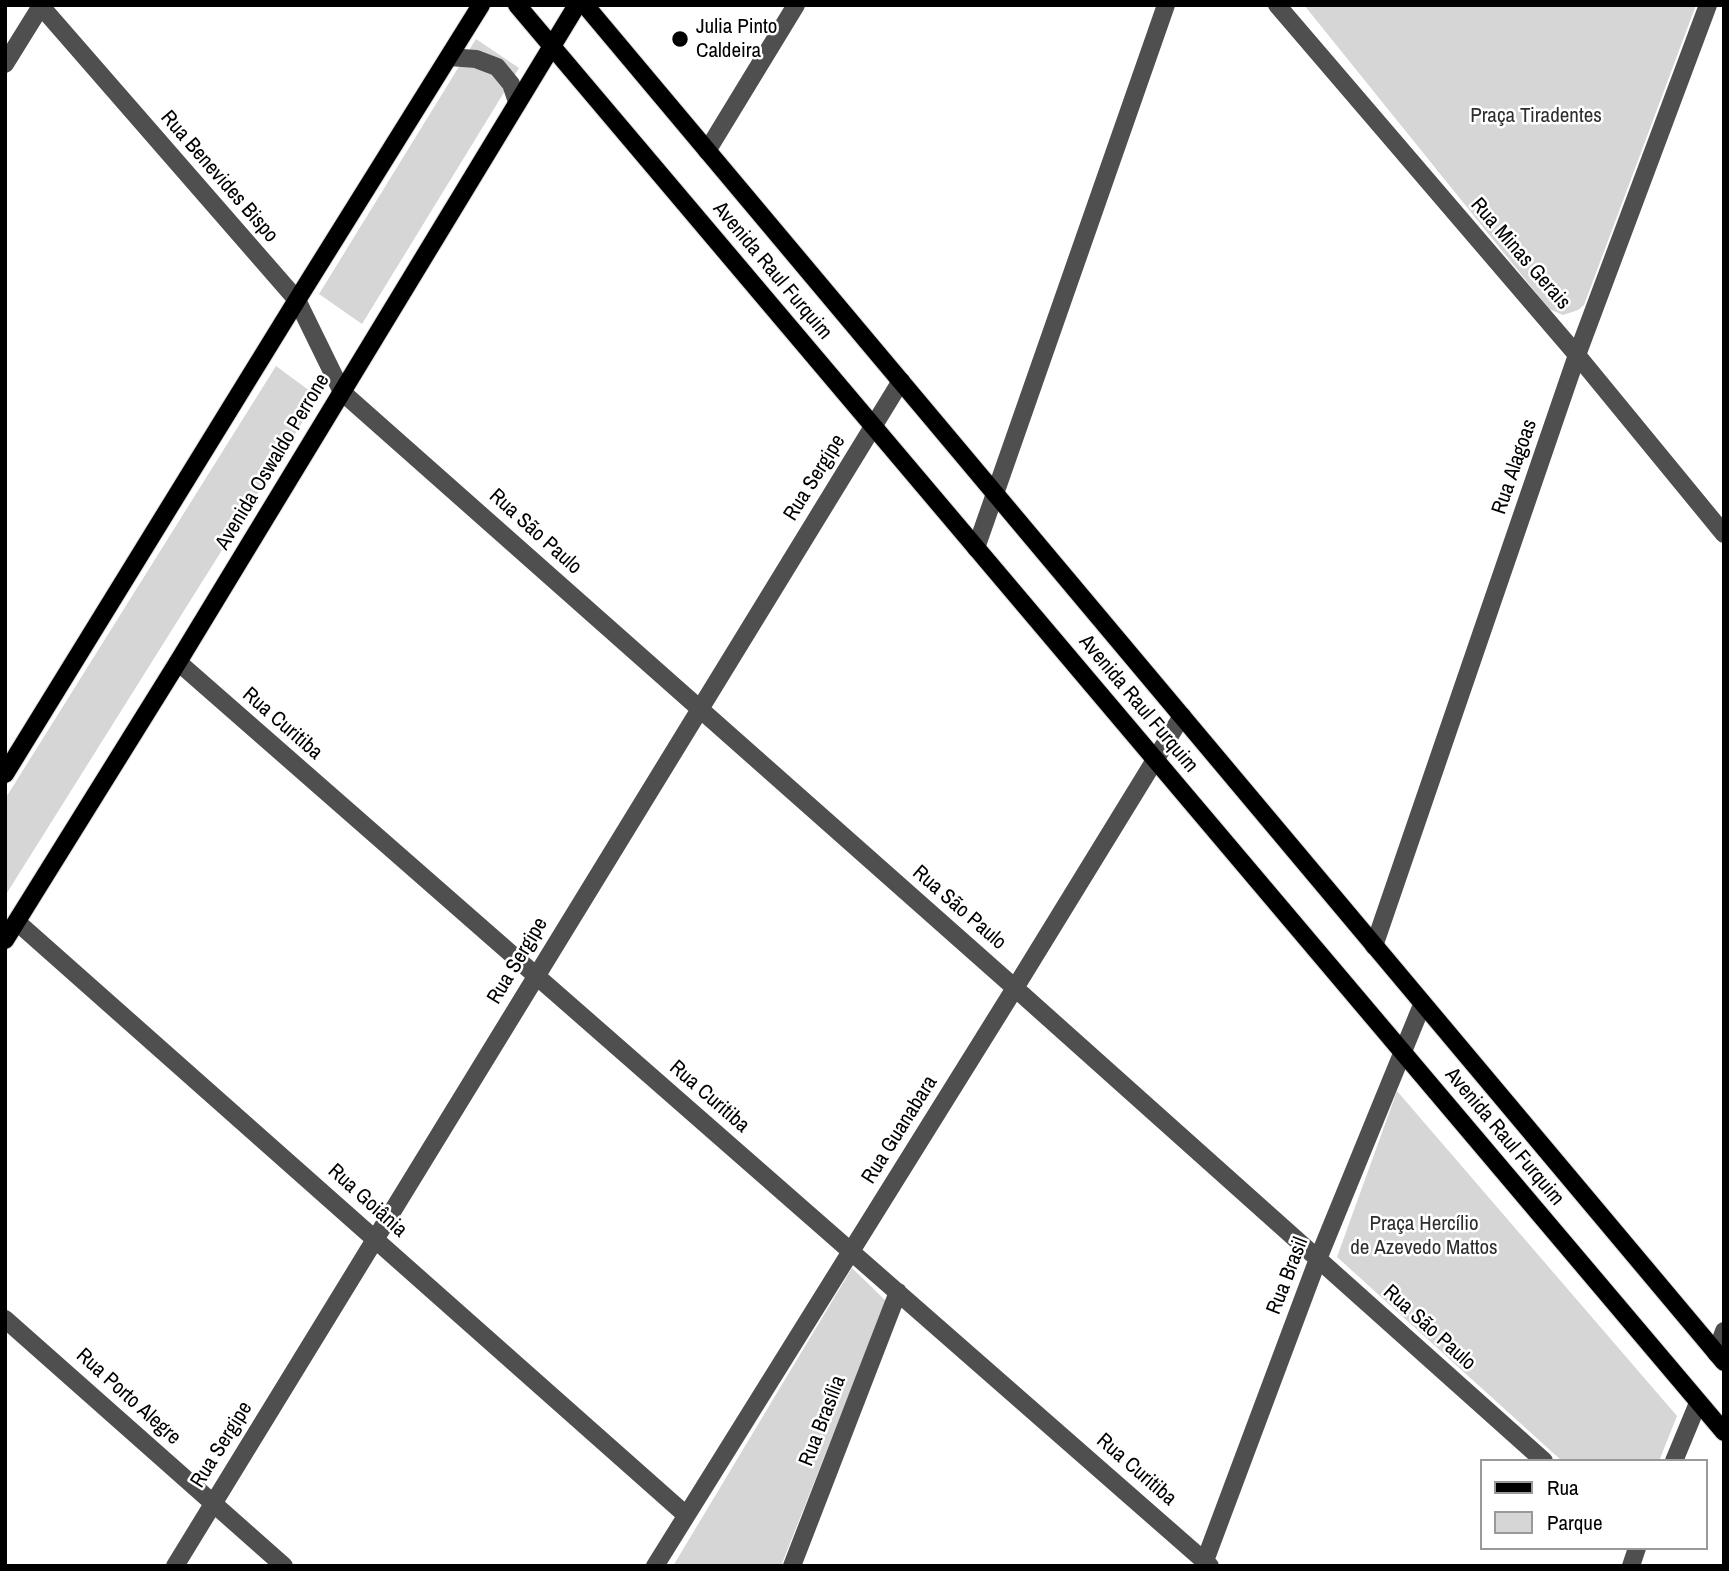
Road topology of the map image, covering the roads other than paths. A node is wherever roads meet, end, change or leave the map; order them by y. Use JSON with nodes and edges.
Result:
{"nodes":[{"id":1,"x":481,"y":5,"type":"edge"},
{"id":2,"x":517,"y":5,"type":"edge"},
{"id":3,"x":577,"y":5,"type":"edge"},
{"id":4,"x":585,"y":5,"type":"edge"},
{"id":5,"x":796,"y":5,"type":"edge"},
{"id":6,"x":1166,"y":5,"type":"edge"},
{"id":7,"x":1278,"y":5,"type":"edge"},
{"id":8,"x":1708,"y":5,"type":"edge"},
{"id":9,"x":40,"y":6,"type":"edge"},
{"id":10,"x":552,"y":46,"type":"junction"},
{"id":11,"x":449,"y":57,"type":"junction"},
{"id":12,"x":5,"y":64,"type":"edge"},
{"id":13,"x":517,"y":102,"type":"junction"},
{"id":14,"x":707,"y":151,"type":"junction"},
{"id":15,"x":297,"y":300,"type":"junction"},
{"id":16,"x":1577,"y":355,"type":"junction"},
{"id":17,"x":901,"y":382,"type":"junction"},
{"id":18,"x":342,"y":392,"type":"junction"},
{"id":19,"x":874,"y":427,"type":"junction"},
{"id":20,"x":995,"y":493,"type":"junction"},
{"id":21,"x":1724,"y":534,"type":"edge"},
{"id":22,"x":976,"y":548,"type":"junction"},
{"id":23,"x":178,"y":662,"type":"junction"},
{"id":24,"x":700,"y":709,"type":"junction"},
{"id":25,"x":1182,"y":716,"type":"junction"},
{"id":26,"x":1156,"y":760,"type":"junction"},
{"id":27,"x":5,"y":774,"type":"edge"},
{"id":28,"x":17,"y":922,"type":"junction"},
{"id":29,"x":5,"y":940,"type":"edge"},
{"id":30,"x":1374,"y":946,"type":"junction"},
{"id":31,"x":536,"y":976,"type":"junction"},
{"id":32,"x":1016,"y":988,"type":"junction"},
{"id":33,"x":1422,"y":1005,"type":"junction"},
{"id":34,"x":1403,"y":1053,"type":"junction"},
{"id":35,"x":375,"y":1239,"type":"junction"},
{"id":36,"x":851,"y":1252,"type":"junction"},
{"id":37,"x":1318,"y":1259,"type":"junction"},
{"id":38,"x":898,"y":1292,"type":"junction"},
{"id":39,"x":5,"y":1319,"type":"edge"},
{"id":40,"x":1724,"y":1331,"type":"edge"},
{"id":41,"x":1720,"y":1358,"type":"edge"},
{"id":42,"x":1698,"y":1403,"type":"junction"},
{"id":43,"x":1724,"y":1432,"type":"edge"},
{"id":44,"x":1542,"y":1459,"type":"edge"},
{"id":45,"x":1675,"y":1459,"type":"edge"},
{"id":46,"x":213,"y":1503,"type":"junction"},
{"id":47,"x":686,"y":1515,"type":"junction"},
{"id":48,"x":1206,"y":1564,"type":"edge"},
{"id":49,"x":175,"y":1566,"type":"edge"},
{"id":50,"x":284,"y":1566,"type":"edge"},
{"id":51,"x":655,"y":1566,"type":"edge"},
{"id":52,"x":792,"y":1566,"type":"edge"}],
"edges":[{"from":1,"to":11,"type":"main road"},
{"from":2,"to":10,"type":"main road","name":"Avenida Raul Furquim"},
{"from":3,"to":10,"type":"main road","name":"Avenida Oswaldo Perrone"},
{"from":4,"to":14,"type":"main road","name":"Avenida Raul Furquim"},
{"from":5,"to":14,"type":"street"},
{"from":6,"to":20,"type":"street"},
{"from":7,"to":16,"type":"street","name":"Rua Minas Gerais"},
{"from":8,"to":16,"type":"street","name":"Rua Alagoas"},
{"from":9,"to":12,"type":"street"},
{"from":9,"to":15,"type":"street","name":"Rua Benevides Bispo"},
{"from":10,"to":13,"type":"main road","name":"Avenida Oswaldo Perrone"},
{"from":10,"to":19,"type":"main road","name":"Avenida Raul Furquim"},
{"from":11,"to":13,"type":"street"},
{"from":11,"to":15,"type":"main road"},
{"from":13,"to":18,"type":"main road","name":"Avenida Oswaldo Perrone"},
{"from":14,"to":17,"type":"main road","name":"Avenida Raul Furquim"},
{"from":15,"to":18,"type":"street","name":"Rua Benevides Bispo"},
{"from":15,"to":27,"type":"main road"},
{"from":16,"to":21,"type":"street","name":"Rua Minas Gerais"},
{"from":16,"to":30,"type":"street","name":"Rua Alagoas"},
{"from":17,"to":19,"type":"street","name":"Rua Sergipe"},
{"from":17,"to":20,"type":"main road","name":"Avenida Raul Furquim"},
{"from":18,"to":23,"type":"main road","name":"Avenida Oswaldo Perrone"},
{"from":18,"to":24,"type":"street","name":"Rua São Paulo"},
{"from":19,"to":22,"type":"main road","name":"Avenida Raul Furquim"},
{"from":19,"to":24,"type":"street","name":"Rua Sergipe"},
{"from":20,"to":22,"type":"street"},
{"from":20,"to":25,"type":"main road","name":"Avenida Raul Furquim"},
{"from":22,"to":26,"type":"main road","name":"Avenida Raul Furquim"},
{"from":23,"to":28,"type":"main road","name":"Avenida Oswaldo Perrone"},
{"from":23,"to":31,"type":"street","name":"Rua Curitiba"},
{"from":24,"to":31,"type":"street","name":"Rua Sergipe"},
{"from":24,"to":32,"type":"street","name":"Rua São Paulo"},
{"from":25,"to":26,"type":"street","name":"Rua Guanabara"},
{"from":25,"to":30,"type":"main road","name":"Avenida Raul Furquim"},
{"from":26,"to":32,"type":"street","name":"Rua Guanabara"},
{"from":26,"to":34,"type":"main road","name":"Avenida Raul Furquim"},
{"from":28,"to":29,"type":"main road","name":"Avenida Oswaldo Perrone"},
{"from":28,"to":35,"type":"street","name":"Rua Goiânia"},
{"from":30,"to":33,"type":"main road","name":"Avenida Raul Furquim"},
{"from":31,"to":35,"type":"street","name":"Rua Sergipe"},
{"from":31,"to":36,"type":"street","name":"Rua Curitiba"},
{"from":32,"to":36,"type":"street","name":"Rua Guanabara"},
{"from":32,"to":37,"type":"street","name":"Rua São Paulo"},
{"from":33,"to":34,"type":"street","name":"Rua Brasil"},
{"from":33,"to":41,"type":"main road","name":"Avenida Raul Furquim"},
{"from":34,"to":37,"type":"street","name":"Rua Brasil"},
{"from":34,"to":42,"type":"main road","name":"Avenida Raul Furquim"},
{"from":35,"to":46,"type":"street","name":"Rua Sergipe"},
{"from":35,"to":47,"type":"street","name":"Rua Goiânia"},
{"from":36,"to":38,"type":"street","name":"Rua Curitiba"},
{"from":36,"to":47,"type":"street","name":"Rua Guanabara"},
{"from":37,"to":44,"type":"street","name":"Rua São Paulo"},
{"from":37,"to":48,"type":"street","name":"Rua Brasil"},
{"from":38,"to":48,"type":"street","name":"Rua Curitiba"},
{"from":38,"to":52,"type":"street","name":"Rua Brasília"},
{"from":39,"to":46,"type":"street","name":"Rua Porto Alegre"},
{"from":40,"to":41,"type":"street"},
{"from":42,"to":43,"type":"main road","name":"Avenida Raul Furquim"},
{"from":42,"to":45,"type":"street"},
{"from":46,"to":49,"type":"street","name":"Rua Sergipe"},
{"from":46,"to":50,"type":"street","name":"Rua Porto Alegre"},
{"from":47,"to":51,"type":"street","name":"Rua Guanabara"}]}
